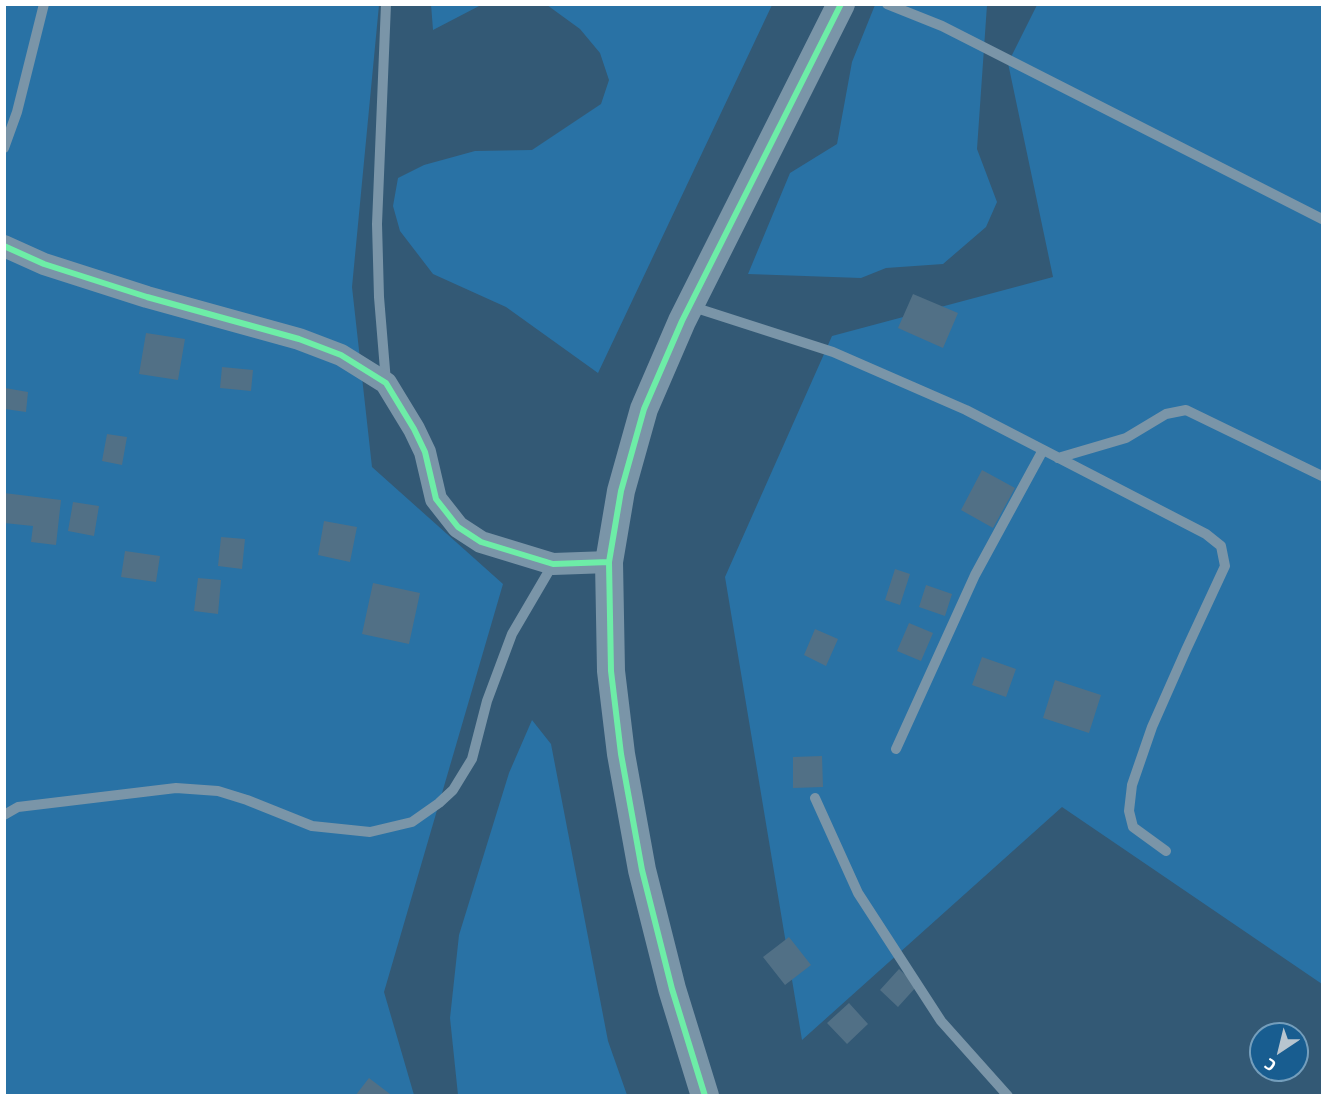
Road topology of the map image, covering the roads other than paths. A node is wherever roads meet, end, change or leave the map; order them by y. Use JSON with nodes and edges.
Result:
{"nodes":[{"id":1,"x":44,"y":4,"type":"edge"},
{"id":2,"x":386,"y":4,"type":"edge"},
{"id":3,"x":841,"y":4,"type":"edge"},
{"id":4,"x":886,"y":4,"type":"edge"},
{"id":5,"x":4,"y":148,"type":"edge"},
{"id":6,"x":1323,"y":219,"type":"edge"},
{"id":7,"x":4,"y":246,"type":"edge"},
{"id":8,"x":690,"y":306,"type":"junction"},
{"id":9,"x":386,"y":383,"type":"junction"},
{"id":10,"x":1043,"y":450,"type":"junction"},
{"id":11,"x":1058,"y":458,"type":"junction"},
{"id":12,"x":1323,"y":476,"type":"edge"},
{"id":13,"x":609,"y":562,"type":"junction"},
{"id":14,"x":553,"y":564,"type":"junction"},
{"id":15,"x":896,"y":748,"type":"dead end"},
{"id":16,"x":815,"y":798,"type":"dead end"},
{"id":17,"x":18,"y":807,"type":"junction"},
{"id":18,"x":4,"y":809,"type":"edge"},
{"id":19,"x":4,"y":815,"type":"edge"},
{"id":20,"x":1166,"y":850,"type":"dead end"},
{"id":21,"x":705,"y":1095,"type":"edge"},
{"id":22,"x":1008,"y":1095,"type":"edge"}],
"edges":[{"from":1,"to":5,"type":"lane"},
{"from":2,"to":9,"type":"lane"},
{"from":3,"to":8,"type":"street"},
{"from":4,"to":6,"type":"lane"},
{"from":7,"to":9,"type":"street"},
{"from":8,"to":10,"type":"lane"},
{"from":8,"to":13,"type":"street"},
{"from":9,"to":14,"type":"street"},
{"from":10,"to":11,"type":"lane"},
{"from":10,"to":15,"type":"lane"},
{"from":11,"to":12,"type":"lane"},
{"from":11,"to":20,"type":"lane"},
{"from":13,"to":14,"type":"street"},
{"from":13,"to":21,"type":"street"},
{"from":14,"to":17,"type":"lane"},
{"from":16,"to":22,"type":"lane"},
{"from":17,"to":18,"type":"lane"},
{"from":17,"to":19,"type":"lane"}]}
